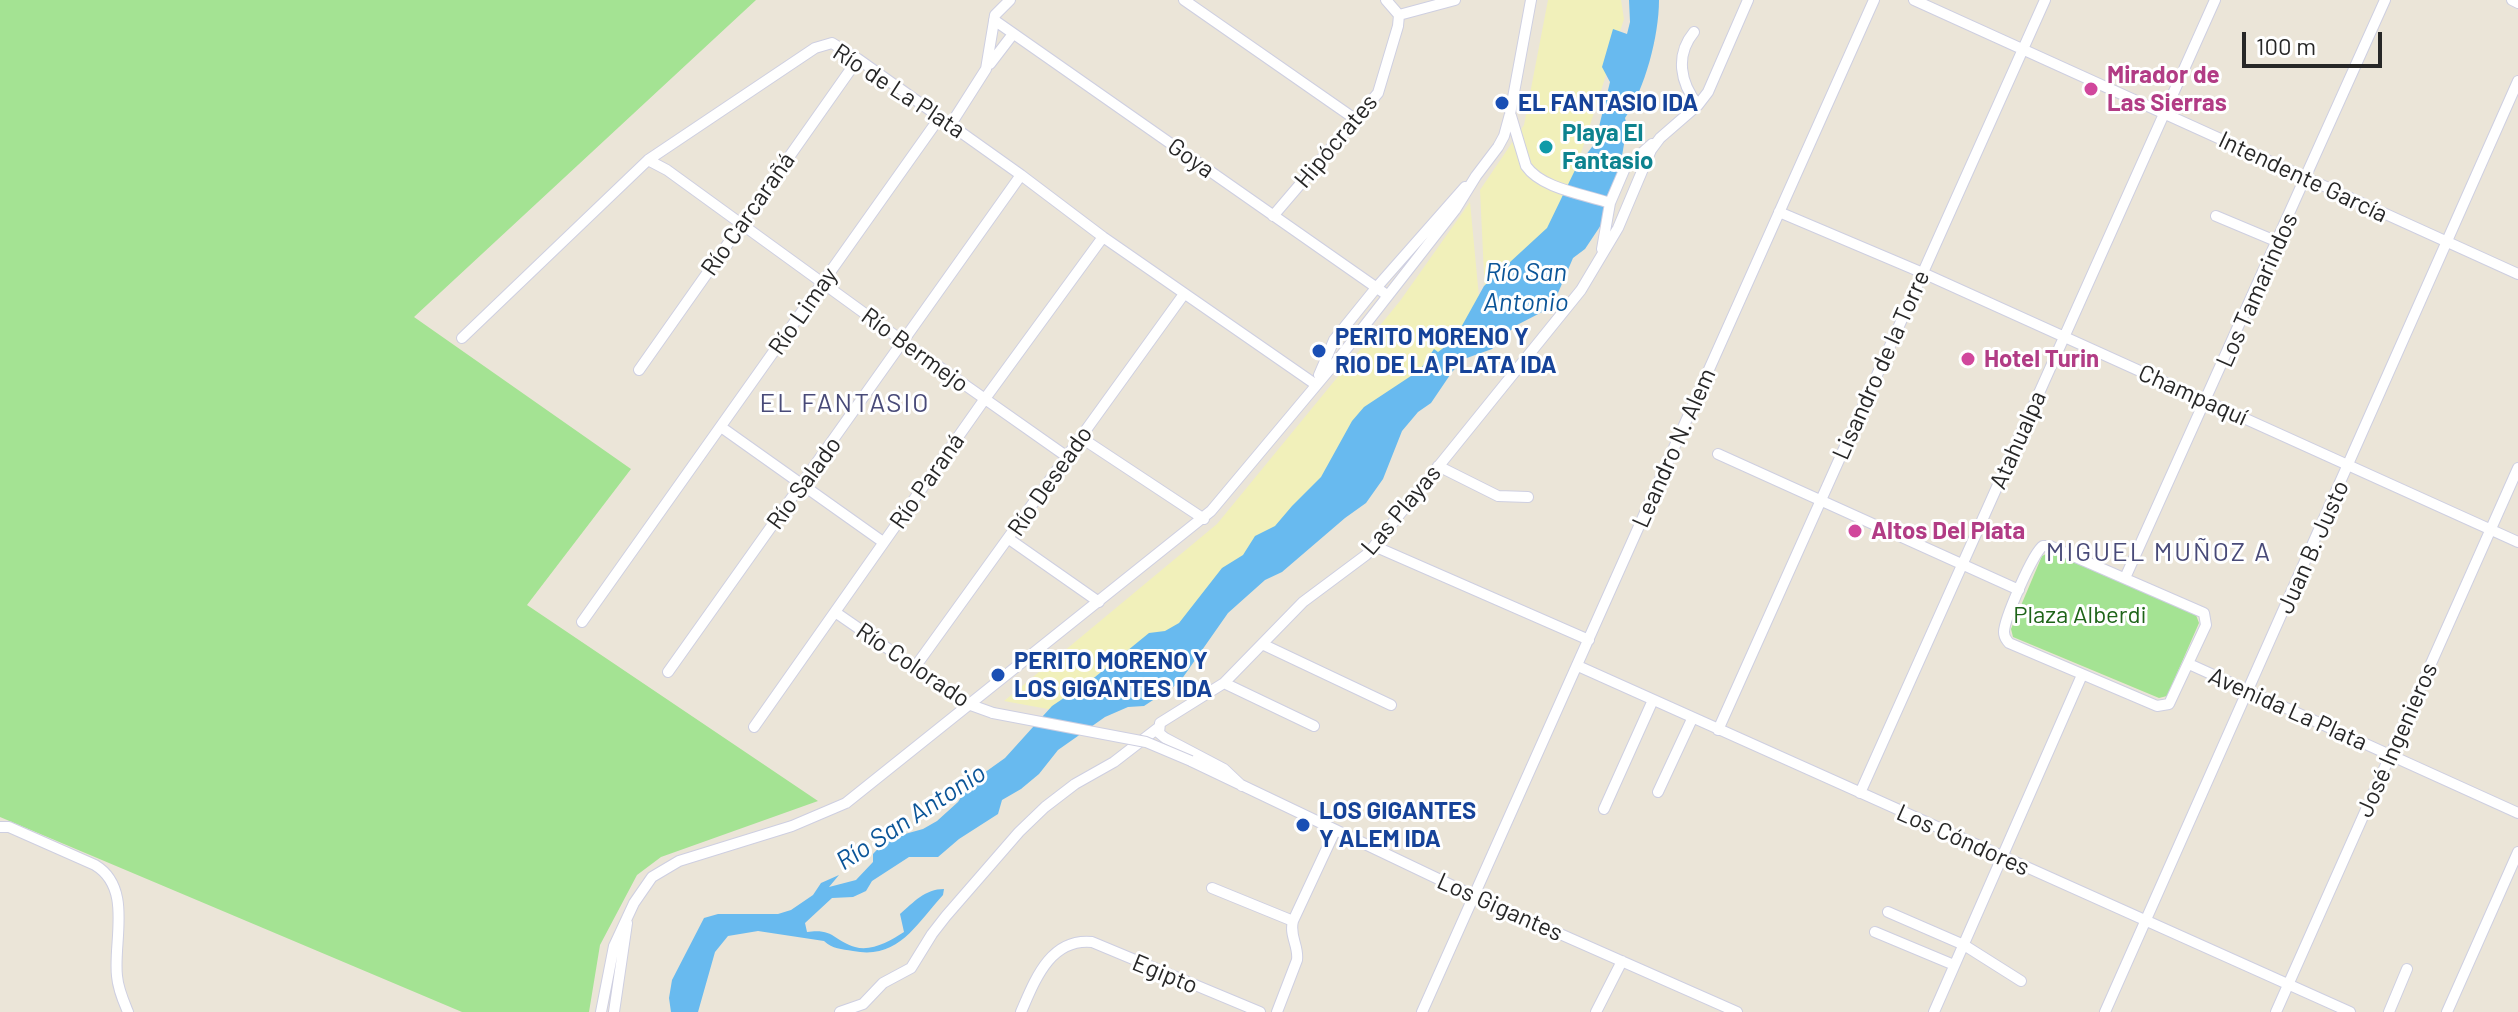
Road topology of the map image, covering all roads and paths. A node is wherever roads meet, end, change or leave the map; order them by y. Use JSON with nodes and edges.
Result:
{"nodes":[{"id":1,"x":1010,"y":0,"type":"edge"},
{"id":2,"x":1184,"y":0,"type":"edge"},
{"id":3,"x":1386,"y":0,"type":"edge"},
{"id":4,"x":1455,"y":0,"type":"edge"},
{"id":5,"x":1531,"y":0,"type":"edge"},
{"id":6,"x":1748,"y":0,"type":"edge"},
{"id":7,"x":1874,"y":0,"type":"edge"},
{"id":8,"x":1914,"y":0,"type":"edge"},
{"id":9,"x":2045,"y":0,"type":"edge"},
{"id":10,"x":2215,"y":0,"type":"edge"},
{"id":11,"x":2385,"y":0,"type":"edge"},
{"id":12,"x":2512,"y":0,"type":"edge"},
{"id":13,"x":2518,"y":3,"type":"edge"},
{"id":14,"x":1399,"y":15,"type":"junction"},
{"id":15,"x":994,"y":20,"type":"junction"},
{"id":16,"x":1694,"y":32,"type":"dead end"},
{"id":17,"x":1013,"y":34,"type":"junction"},
{"id":18,"x":2023,"y":49,"type":"junction"},
{"id":19,"x":858,"y":59,"type":"junction"},
{"id":20,"x":986,"y":69,"type":"junction"},
{"id":21,"x":2518,"y":81,"type":"edge"},
{"id":22,"x":1698,"y":105,"type":"junction"},
{"id":23,"x":2164,"y":113,"type":"junction"},
{"id":24,"x":1510,"y":114,"type":"junction"},
{"id":25,"x":940,"y":117,"type":"junction"},
{"id":26,"x":1355,"y":119,"type":"junction"},
{"id":27,"x":951,"y":124,"type":"junction"},
{"id":28,"x":1660,"y":138,"type":"junction"},
{"id":29,"x":648,"y":160,"type":"junction"},
{"id":30,"x":1021,"y":175,"type":"junction"},
{"id":31,"x":1476,"y":176,"type":"junction"},
{"id":32,"x":2307,"y":178,"type":"junction"},
{"id":33,"x":1610,"y":203,"type":"junction"},
{"id":34,"x":1779,"y":212,"type":"junction"},
{"id":35,"x":1273,"y":216,"type":"junction"},
{"id":36,"x":2216,"y":216,"type":"dead end"},
{"id":37,"x":740,"y":224,"type":"junction"},
{"id":38,"x":1103,"y":237,"type":"junction"},
{"id":39,"x":2278,"y":242,"type":"junction"},
{"id":40,"x":2447,"y":242,"type":"junction"},
{"id":41,"x":1601,"y":255,"type":"junction"},
{"id":42,"x":1923,"y":273,"type":"junction"},
{"id":43,"x":2518,"y":274,"type":"edge"},
{"id":44,"x":824,"y":283,"type":"junction"},
{"id":45,"x":1376,"y":288,"type":"junction"},
{"id":46,"x":1184,"y":294,"type":"junction"},
{"id":47,"x":1387,"y":295,"type":"junction"},
{"id":48,"x":2064,"y":337,"type":"junction"},
{"id":49,"x":462,"y":338,"type":"dead end"},
{"id":50,"x":904,"y":342,"type":"junction"},
{"id":51,"x":639,"y":370,"type":"dead end"},
{"id":52,"x":1315,"y":384,"type":"junction"},
{"id":53,"x":984,"y":400,"type":"junction"},
{"id":54,"x":2207,"y":401,"type":"junction"},
{"id":55,"x":721,"y":427,"type":"junction"},
{"id":56,"x":1080,"y":437,"type":"junction"},
{"id":57,"x":1718,"y":454,"type":"dead end"},
{"id":58,"x":1066,"y":456,"type":"junction"},
{"id":59,"x":1438,"y":466,"type":"junction"},
{"id":60,"x":2349,"y":466,"type":"junction"},
{"id":61,"x":2518,"y":468,"type":"edge"},
{"id":62,"x":802,"y":485,"type":"junction"},
{"id":63,"x":1528,"y":497,"type":"dead end"},
{"id":64,"x":1820,"y":500,"type":"junction"},
{"id":65,"x":1204,"y":519,"type":"junction"},
{"id":66,"x":2491,"y":530,"type":"junction"},
{"id":67,"x":1009,"y":539,"type":"junction"},
{"id":68,"x":883,"y":542,"type":"junction"},
{"id":69,"x":2518,"y":542,"type":"edge"},
{"id":70,"x":1374,"y":546,"type":"junction"},
{"id":71,"x":1961,"y":566,"type":"junction"},
{"id":72,"x":2125,"y":578,"type":"junction"},
{"id":73,"x":2019,"y":590,"type":"junction"},
{"id":74,"x":1099,"y":602,"type":"junction"},
{"id":75,"x":835,"y":612,"type":"junction"},
{"id":76,"x":582,"y":622,"type":"dead end"},
{"id":77,"x":1589,"y":640,"type":"junction"},
{"id":78,"x":1262,"y":644,"type":"junction"},
{"id":79,"x":2189,"y":664,"type":"junction"},
{"id":80,"x":1578,"y":666,"type":"junction"},
{"id":81,"x":915,"y":667,"type":"junction"},
{"id":82,"x":668,"y":672,"type":"dead end"},
{"id":83,"x":2082,"y":675,"type":"junction"},
{"id":84,"x":1224,"y":683,"type":"junction"},
{"id":85,"x":2248,"y":692,"type":"junction"},
{"id":86,"x":1653,"y":700,"type":"junction"},
{"id":87,"x":968,"y":704,"type":"junction"},
{"id":88,"x":1391,"y":705,"type":"dead end"},
{"id":89,"x":993,"y":713,"type":"joint"},
{"id":90,"x":1692,"y":719,"type":"junction"},
{"id":91,"x":1159,"y":725,"type":"junction"},
{"id":92,"x":1314,"y":726,"type":"dead end"},
{"id":93,"x":754,"y":727,"type":"dead end"},
{"id":94,"x":1718,"y":730,"type":"junction"},
{"id":95,"x":2390,"y":754,"type":"junction"},
{"id":96,"x":1242,"y":786,"type":"junction"},
{"id":97,"x":1658,"y":792,"type":"dead end"},
{"id":98,"x":1860,"y":793,"type":"junction"},
{"id":99,"x":1604,"y":809,"type":"dead end"},
{"id":100,"x":2518,"y":813,"type":"edge"},
{"id":101,"x":0,"y":827,"type":"edge"},
{"id":102,"x":1335,"y":831,"type":"junction"},
{"id":103,"x":2518,"y":852,"type":"edge"},
{"id":104,"x":2003,"y":858,"type":"junction"},
{"id":105,"x":1212,"y":888,"type":"dead end"},
{"id":106,"x":1474,"y":896,"type":"junction"},
{"id":107,"x":1888,"y":912,"type":"dead end"},
{"id":108,"x":628,"y":919,"type":"junction"},
{"id":109,"x":1293,"y":921,"type":"junction"},
{"id":110,"x":2145,"y":922,"type":"junction"},
{"id":111,"x":1875,"y":932,"type":"dead end"},
{"id":112,"x":1964,"y":945,"type":"junction"},
{"id":113,"x":1622,"y":961,"type":"junction"},
{"id":114,"x":1954,"y":965,"type":"junction"},
{"id":115,"x":2407,"y":969,"type":"dead end"},
{"id":116,"x":2021,"y":981,"type":"dead end"},
{"id":117,"x":2288,"y":985,"type":"junction"},
{"id":118,"x":128,"y":1012,"type":"edge"},
{"id":119,"x":601,"y":1012,"type":"edge"},
{"id":120,"x":614,"y":1012,"type":"edge"},
{"id":121,"x":840,"y":1012,"type":"edge"},
{"id":122,"x":1021,"y":1012,"type":"edge"},
{"id":123,"x":1260,"y":1012,"type":"edge"},
{"id":124,"x":1277,"y":1012,"type":"edge"},
{"id":125,"x":1422,"y":1012,"type":"edge"},
{"id":126,"x":1596,"y":1012,"type":"edge"},
{"id":127,"x":1737,"y":1012,"type":"edge"},
{"id":128,"x":1934,"y":1012,"type":"edge"},
{"id":129,"x":2105,"y":1012,"type":"edge"},
{"id":130,"x":2276,"y":1012,"type":"edge"},
{"id":131,"x":2350,"y":1012,"type":"edge"},
{"id":132,"x":2389,"y":1012,"type":"edge"},
{"id":133,"x":2447,"y":1012,"type":"edge"}],
"edges":[{"from":1,"to":15,"type":"street"},
{"from":2,"to":26,"type":"street"},
{"from":3,"to":14,"type":"street"},
{"from":4,"to":14,"type":"street"},
{"from":5,"to":24,"type":"street"},
{"from":6,"to":22,"type":"street"},
{"from":7,"to":34,"type":"street","name":"Leandro N. Alem"},
{"from":8,"to":18,"type":"street","name":"Intendente García"},
{"from":9,"to":18,"type":"street","name":"Lisandro de la Torre"},
{"from":10,"to":23,"type":"street","name":"Atahualpa"},
{"from":11,"to":32,"type":"street","name":"Los Tamarindos"},
{"from":12,"to":13,"type":"street"},
{"from":14,"to":26,"type":"street","name":"Hipócrates"},
{"from":15,"to":17,"type":"street","name":"Goya"},
{"from":15,"to":20,"type":"street"},
{"from":16,"to":22,"type":"street"},
{"from":17,"to":20,"type":"street"},
{"from":17,"to":35,"type":"street","name":"Goya"},
{"from":18,"to":23,"type":"street","name":"Intendente García"},
{"from":18,"to":42,"type":"street","name":"Lisandro de la Torre"},
{"from":19,"to":25,"type":"street","name":"Río de La Plata"},
{"from":19,"to":29,"type":"street","name":"Río de La Plata"},
{"from":19,"to":37,"type":"street","name":"Río Carcarañá"},
{"from":20,"to":27,"type":"street"},
{"from":21,"to":40,"type":"street","name":"Juan B. Justo"},
{"from":22,"to":28,"type":"street"},
{"from":23,"to":32,"type":"street","name":"Intendente García"},
{"from":23,"to":48,"type":"street","name":"Atahualpa"},
{"from":24,"to":31,"type":"street"},
{"from":24,"to":33,"type":"street"},
{"from":25,"to":27,"type":"street","name":"Río de La Plata"},
{"from":25,"to":44,"type":"street","name":"Río Limay"},
{"from":26,"to":35,"type":"street","name":"Hipócrates"},
{"from":27,"to":30,"type":"street","name":"Río de La Plata"},
{"from":28,"to":33,"type":"street"},
{"from":28,"to":41,"type":"street","name":"Las Playas"},
{"from":29,"to":37,"type":"street","name":"Río Bermejo"},
{"from":29,"to":49,"type":"street","name":"Río de La Plata"},
{"from":30,"to":38,"type":"street","name":"Río de La Plata"},
{"from":30,"to":50,"type":"street","name":"Río Salado"},
{"from":31,"to":45,"type":"street"},
{"from":31,"to":47,"type":"street"},
{"from":32,"to":39,"type":"street","name":"Los Tamarindos"},
{"from":32,"to":40,"type":"street","name":"Intendente García"},
{"from":33,"to":41,"type":"street"},
{"from":34,"to":42,"type":"street","name":"Champaquí"},
{"from":34,"to":77,"type":"street","name":"Leandro N. Alem"},
{"from":35,"to":45,"type":"street","name":"Goya"},
{"from":36,"to":39,"type":"street"},
{"from":37,"to":44,"type":"street","name":"Río Bermejo"},
{"from":37,"to":51,"type":"street","name":"Río Carcarañá"},
{"from":38,"to":46,"type":"street","name":"Río de La Plata"},
{"from":38,"to":53,"type":"street","name":"Río Paraná"},
{"from":39,"to":54,"type":"street","name":"Los Tamarindos"},
{"from":40,"to":43,"type":"street","name":"Intendente García"},
{"from":40,"to":60,"type":"street","name":"Juan B. Justo"},
{"from":41,"to":59,"type":"street","name":"Las Playas"},
{"from":42,"to":48,"type":"street","name":"Champaquí"},
{"from":42,"to":64,"type":"street","name":"Lisandro de la Torre"},
{"from":44,"to":50,"type":"street","name":"Río Bermejo"},
{"from":44,"to":55,"type":"street","name":"Río Limay"},
{"from":45,"to":47,"type":"street","name":"Goya"},
{"from":45,"to":52,"type":"street"},
{"from":46,"to":52,"type":"street","name":"Río de La Plata"},
{"from":46,"to":56,"type":"street","name":"Río Deseado"},
{"from":47,"to":52,"type":"street"},
{"from":48,"to":54,"type":"street","name":"Champaquí"},
{"from":48,"to":71,"type":"street","name":"Atahualpa"},
{"from":50,"to":53,"type":"street","name":"Río Bermejo"},
{"from":50,"to":62,"type":"street","name":"Río Salado"},
{"from":52,"to":65,"type":"street"},
{"from":53,"to":58,"type":"street","name":"Río Bermejo"},
{"from":53,"to":68,"type":"street","name":"Río Paraná"},
{"from":54,"to":60,"type":"street","name":"Champaquí"},
{"from":54,"to":72,"type":"street","name":"Los Tamarindos"},
{"from":55,"to":62,"type":"street"},
{"from":55,"to":76,"type":"street","name":"Río Limay"},
{"from":56,"to":58,"type":"street","name":"Río Deseado"},
{"from":56,"to":65,"type":"street"},
{"from":57,"to":64,"type":"street"},
{"from":58,"to":67,"type":"street","name":"Río Deseado"},
{"from":59,"to":63,"type":"street"},
{"from":59,"to":70,"type":"street","name":"Las Playas"},
{"from":60,"to":66,"type":"street","name":"Champaquí"},
{"from":60,"to":85,"type":"street","name":"Juan B. Justo"},
{"from":61,"to":66,"type":"street","name":"José Ingenieros"},
{"from":62,"to":68,"type":"street"},
{"from":62,"to":82,"type":"street","name":"Río Salado"},
{"from":64,"to":71,"type":"street"},
{"from":64,"to":94,"type":"street","name":"Lisandro de la Torre"},
{"from":65,"to":74,"type":"street"},
{"from":66,"to":69,"type":"street","name":"Champaquí"},
{"from":66,"to":95,"type":"street","name":"José Ingenieros"},
{"from":67,"to":74,"type":"street"},
{"from":67,"to":81,"type":"street","name":"Río Deseado"},
{"from":68,"to":75,"type":"street","name":"Río Paraná"},
{"from":70,"to":77,"type":"street"},
{"from":70,"to":78,"type":"street","name":"Las Playas"},
{"from":71,"to":73,"type":"street"},
{"from":71,"to":98,"type":"street","name":"Atahualpa"},
{"from":72,"to":73,"type":"street","name":"Avenida La Plata"},
{"from":72,"to":79,"type":"street","name":"Avenida La Plata"},
{"from":73,"to":83,"type":"street","name":"Avenida La Plata"},
{"from":74,"to":87,"type":"street"},
{"from":75,"to":81,"type":"street","name":"Río Colorado"},
{"from":75,"to":93,"type":"street","name":"Río Paraná"},
{"from":77,"to":80,"type":"street","name":"Leandro N. Alem"},
{"from":78,"to":84,"type":"street","name":"Las Playas"},
{"from":78,"to":88,"type":"street"},
{"from":79,"to":83,"type":"street","name":"Avenida La Plata"},
{"from":79,"to":85,"type":"street","name":"Avenida La Plata"},
{"from":80,"to":86,"type":"street","name":"Los Cóndores"},
{"from":80,"to":106,"type":"street","name":"Leandro N. Alem"},
{"from":81,"to":87,"type":"street","name":"Río Colorado"},
{"from":83,"to":104,"type":"street"},
{"from":84,"to":91,"type":"street","name":"Las Playas"},
{"from":84,"to":92,"type":"street"},
{"from":85,"to":95,"type":"street","name":"Avenida La Plata"},
{"from":85,"to":110,"type":"street","name":"Juan B. Justo"},
{"from":86,"to":90,"type":"street","name":"Los Cóndores"},
{"from":86,"to":99,"type":"street"},
{"from":87,"to":89,"type":"street","name":"Río Colorado"},
{"from":87,"to":108,"type":"street"},
{"from":89,"to":96,"type":"street","name":"Los Gigantes","bridge":true},
{"from":90,"to":94,"type":"street","name":"Los Cóndores"},
{"from":90,"to":97,"type":"street"},
{"from":91,"to":96,"type":"street"},
{"from":91,"to":121,"type":"street","name":"Las Playas"},
{"from":94,"to":98,"type":"street","name":"Los Cóndores"},
{"from":95,"to":100,"type":"street","name":"Avenida La Plata"},
{"from":95,"to":117,"type":"street","name":"José Ingenieros"},
{"from":96,"to":102,"type":"street","name":"Los Gigantes"},
{"from":98,"to":104,"type":"street","name":"Los Cóndores"},
{"from":101,"to":118,"type":"street"},
{"from":102,"to":106,"type":"street","name":"Los Gigantes"},
{"from":102,"to":109,"type":"street"},
{"from":103,"to":133,"type":"street"},
{"from":104,"to":110,"type":"street","name":"Los Cóndores"},
{"from":104,"to":112,"type":"street"},
{"from":105,"to":109,"type":"street"},
{"from":106,"to":113,"type":"street","name":"Los Gigantes"},
{"from":106,"to":125,"type":"street","name":"Leandro N. Alem"},
{"from":107,"to":112,"type":"street"},
{"from":108,"to":119,"type":"street"},
{"from":108,"to":120,"type":"street"},
{"from":109,"to":124,"type":"street"},
{"from":110,"to":117,"type":"street","name":"Los Cóndores"},
{"from":110,"to":129,"type":"street","name":"Juan B. Justo"},
{"from":111,"to":114,"type":"street"},
{"from":112,"to":114,"type":"street"},
{"from":112,"to":116,"type":"street"},
{"from":113,"to":126,"type":"street"},
{"from":113,"to":127,"type":"street","name":"Los Gigantes"},
{"from":114,"to":128,"type":"street"},
{"from":115,"to":132,"type":"street"},
{"from":117,"to":130,"type":"street","name":"José Ingenieros"},
{"from":117,"to":131,"type":"street","name":"Los Cóndores"},
{"from":122,"to":123,"type":"street","name":"Egipto"}]}
